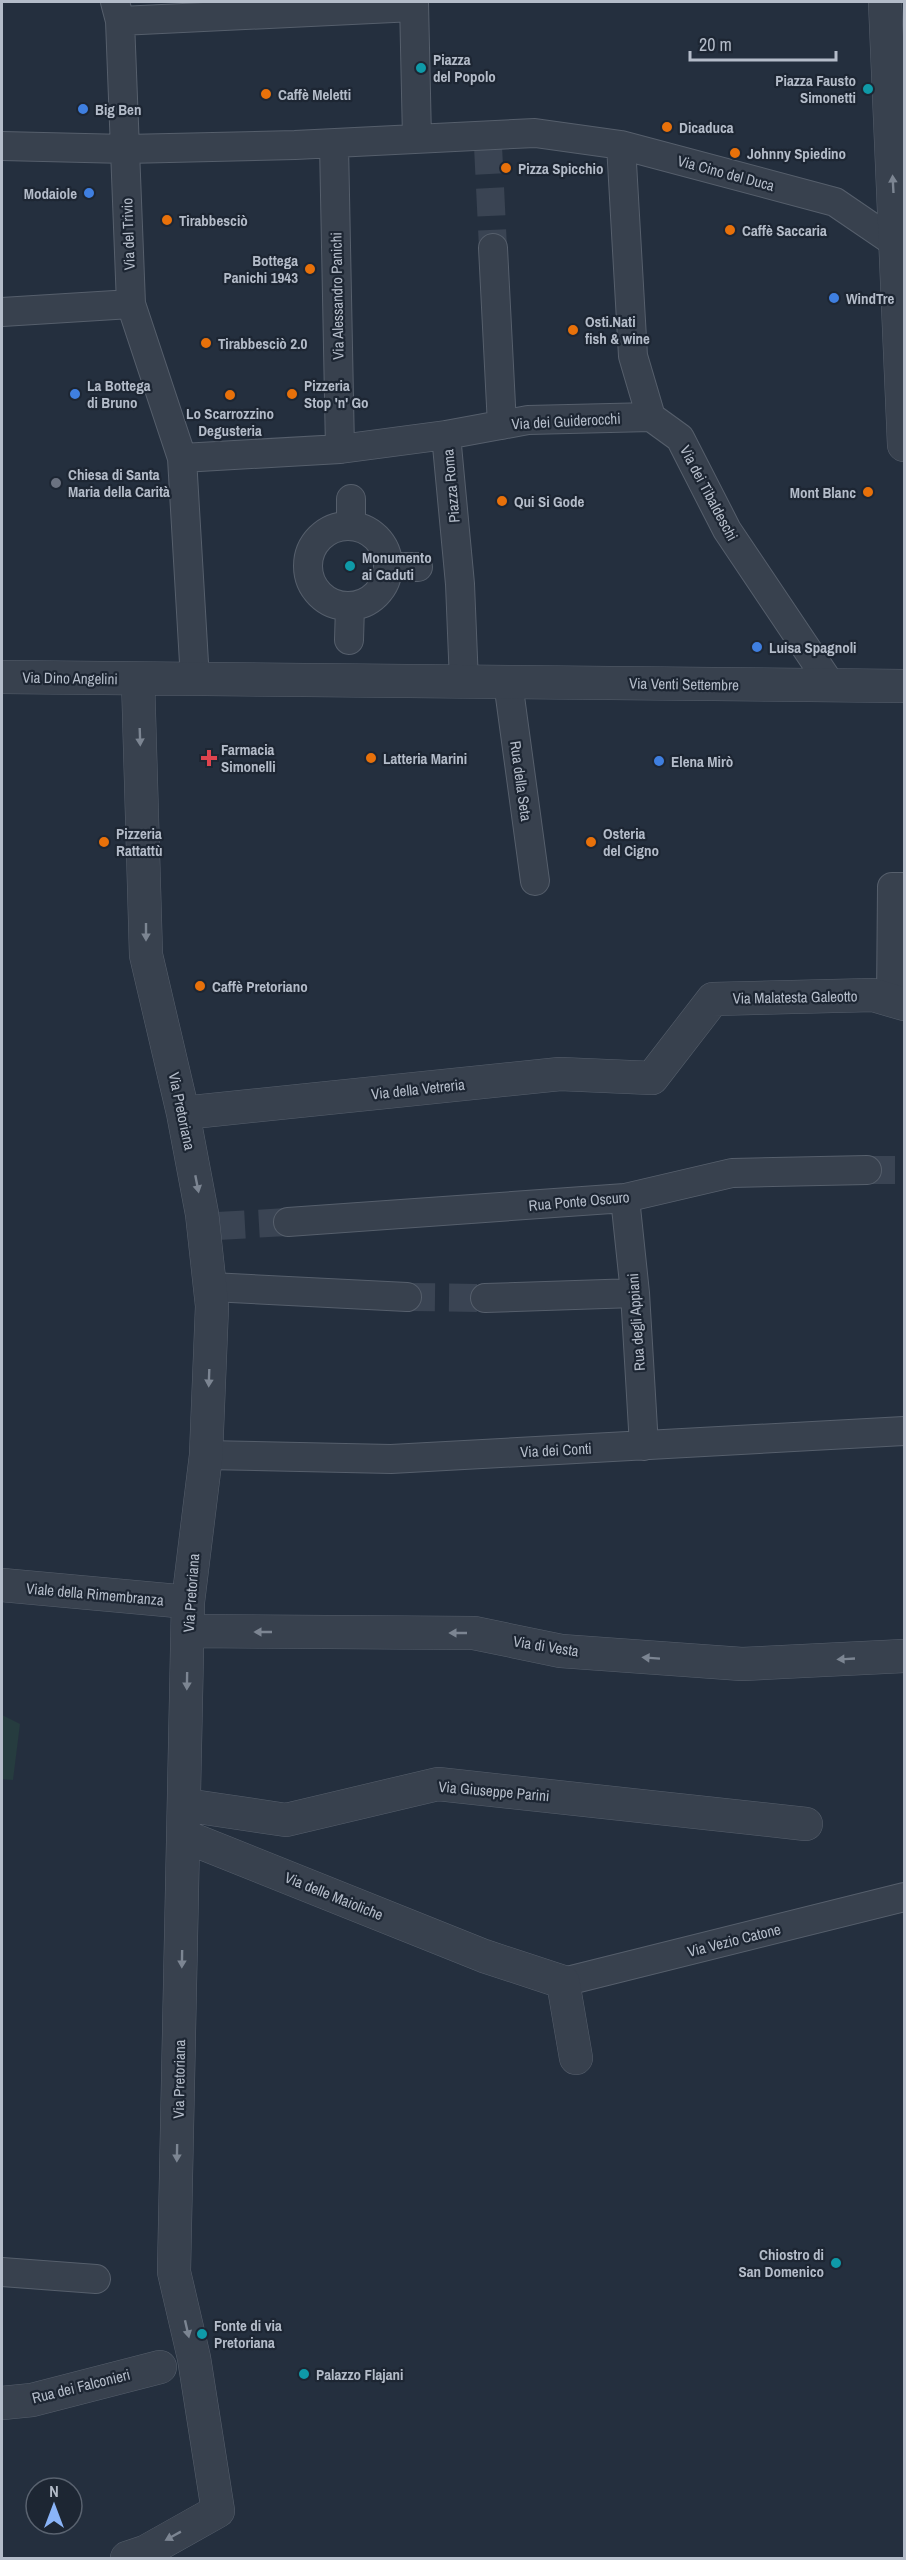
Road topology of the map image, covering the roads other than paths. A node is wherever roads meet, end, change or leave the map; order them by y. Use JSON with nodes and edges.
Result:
{"nodes":[{"id":1,"x":885,"y":2,"type":"edge"},
{"id":2,"x":414,"y":4,"type":"edge"},
{"id":3,"x":117,"y":11,"type":"edge"},
{"id":4,"x":417,"y":139,"type":"junction"},
{"id":5,"x":323,"y":144,"type":"junction"},
{"id":6,"x":621,"y":145,"type":"junction"},
{"id":7,"x":2,"y":146,"type":"edge"},
{"id":8,"x":126,"y":149,"type":"junction"},
{"id":9,"x":900,"y":246,"type":"edge"},
{"id":10,"x":493,"y":248,"type":"tunnel mouth"},
{"id":11,"x":130,"y":304,"type":"junction"},
{"id":12,"x":2,"y":312,"type":"edge"},
{"id":13,"x":651,"y":417,"type":"junction"},
{"id":14,"x":502,"y":425,"type":"junction"},
{"id":15,"x":447,"y":435,"type":"junction"},
{"id":16,"x":904,"y":445,"type":"edge"},
{"id":17,"x":340,"y":449,"type":"junction"},
{"id":18,"x":182,"y":458,"type":"junction"},
{"id":19,"x":389,"y":567,"type":"junction"},
{"id":20,"x":418,"y":567,"type":"dead end"},
{"id":21,"x":350,"y":606,"type":"junction"},
{"id":22,"x":349,"y":640,"type":"dead end"},
{"id":23,"x":2,"y":677,"type":"edge"},
{"id":24,"x":138,"y":679,"type":"junction"},
{"id":25,"x":195,"y":680,"type":"junction"},
{"id":26,"x":464,"y":682,"type":"junction"},
{"id":27,"x":508,"y":682,"type":"junction"},
{"id":28,"x":831,"y":685,"type":"junction"},
{"id":29,"x":904,"y":686,"type":"edge"},
{"id":30,"x":535,"y":881,"type":"dead end"},
{"id":31,"x":904,"y":887,"type":"edge"},
{"id":32,"x":898,"y":1002,"type":"edge"},
{"id":33,"x":652,"y":1077,"type":"joint"},
{"id":34,"x":183,"y":1113,"type":"junction"},
{"id":35,"x":867,"y":1170,"type":"tunnel mouth"},
{"id":36,"x":625,"y":1198,"type":"junction"},
{"id":37,"x":288,"y":1222,"type":"tunnel mouth"},
{"id":38,"x":211,"y":1287,"type":"junction"},
{"id":39,"x":635,"y":1293,"type":"junction"},
{"id":40,"x":407,"y":1297,"type":"tunnel mouth"},
{"id":41,"x":485,"y":1298,"type":"tunnel mouth"},
{"id":42,"x":904,"y":1431,"type":"edge"},
{"id":43,"x":644,"y":1446,"type":"junction"},
{"id":44,"x":206,"y":1455,"type":"junction"},
{"id":45,"x":2,"y":1585,"type":"edge"},
{"id":46,"x":188,"y":1616,"type":"junction"},
{"id":47,"x":904,"y":1656,"type":"edge"},
{"id":48,"x":185,"y":1821,"type":"junction"},
{"id":49,"x":806,"y":1824,"type":"dead end"},
{"id":50,"x":904,"y":1897,"type":"edge"},
{"id":51,"x":563,"y":1982,"type":"junction"},
{"id":52,"x":576,"y":2058,"type":"dead end"},
{"id":53,"x":2,"y":2272,"type":"edge"},
{"id":54,"x":96,"y":2279,"type":"dead end"},
{"id":55,"x":160,"y":2367,"type":"dead end"},
{"id":56,"x":2,"y":2403,"type":"edge"},
{"id":57,"x":127,"y":2559,"type":"edge"}],
"edges":[{"from":9,"to":1,"type":"street","one_way":true},
{"from":2,"to":3,"type":"street"},
{"from":2,"to":4,"type":"street"},
{"from":3,"to":8,"type":"street","name":"Via del Trivio"},
{"from":4,"to":5,"type":"street"},
{"from":4,"to":6,"type":"street","name":"Via Cino del Duca"},
{"from":5,"to":8,"type":"street"},
{"from":5,"to":17,"type":"street","name":"Via Alessandro Panichi"},
{"from":6,"to":9,"type":"street","name":"Via Cino del Duca"},
{"from":6,"to":13,"type":"street"},
{"from":7,"to":8,"type":"street"},
{"from":8,"to":11,"type":"street","name":"Via del Trivio"},
{"from":9,"to":16,"type":"street"},
{"from":10,"to":14,"type":"street"},
{"from":11,"to":12,"type":"street"},
{"from":11,"to":18,"type":"street","name":"Via del Trivio"},
{"from":13,"to":14,"type":"street","name":"Via dei Guiderocchi"},
{"from":13,"to":28,"type":"street","name":"Via dei Tibaldeschi"},
{"from":14,"to":15,"type":"street","name":"Via dei Guiderocchi"},
{"from":15,"to":17,"type":"street","name":"Piazza Roma"},
{"from":15,"to":26,"type":"street","name":"Piazza Roma"},
{"from":17,"to":18,"type":"street","name":"Piazza Roma"},
{"from":18,"to":25,"type":"street"},
{"from":19,"to":20,"type":"street"},
{"from":19,"to":21,"type":"street"},
{"from":19,"to":21,"type":"street"},
{"from":21,"to":22,"type":"street"},
{"from":23,"to":24,"type":"street","name":"Via Dino Angelini"},
{"from":24,"to":25,"type":"street"},
{"from":24,"to":34,"type":"street","name":"Via Pretoriana","one_way":true},
{"from":25,"to":26,"type":"street"},
{"from":26,"to":27,"type":"street","name":"Via Venti Settembre"},
{"from":27,"to":28,"type":"street","name":"Via Venti Settembre"},
{"from":27,"to":30,"type":"street","name":"Rua della Seta"},
{"from":28,"to":29,"type":"street","name":"Via Venti Settembre"},
{"from":31,"to":32,"type":"street"},
{"from":32,"to":33,"type":"street","name":"Via Malatesta Galeotto"},
{"from":33,"to":34,"type":"street","name":"Via della Vetreria"},
{"from":34,"to":38,"type":"street","name":"Via Pretoriana","one_way":true},
{"from":35,"to":36,"type":"street","name":"Rua Ponte Oscuro"},
{"from":36,"to":37,"type":"street","name":"Rua Ponte Oscuro"},
{"from":36,"to":39,"type":"street","name":"Rua degli Appiani"},
{"from":38,"to":40,"type":"street"},
{"from":38,"to":44,"type":"street","name":"Via Pretoriana","one_way":true},
{"from":39,"to":41,"type":"street"},
{"from":39,"to":43,"type":"street","name":"Rua degli Appiani"},
{"from":42,"to":43,"type":"street","name":"Via dei Conti"},
{"from":43,"to":44,"type":"street","name":"Via dei Conti"},
{"from":44,"to":46,"type":"street","name":"Via Pretoriana"},
{"from":45,"to":46,"type":"street","name":"Viale della Rimembranza"},
{"from":47,"to":46,"type":"street","name":"Via di Vesta","one_way":true},
{"from":46,"to":48,"type":"street","name":"Via Pretoriana","one_way":true},
{"from":48,"to":49,"type":"street","name":"Via Giuseppe Parini"},
{"from":48,"to":51,"type":"street","name":"Via delle Maioliche"},
{"from":48,"to":57,"type":"street","name":"Via Pretoriana","one_way":true},
{"from":50,"to":51,"type":"street","name":"Via Vezio Catone"},
{"from":51,"to":52,"type":"street"},
{"from":53,"to":54,"type":"street"},
{"from":55,"to":56,"type":"street","name":"Rua dei Falconieri"}]}
